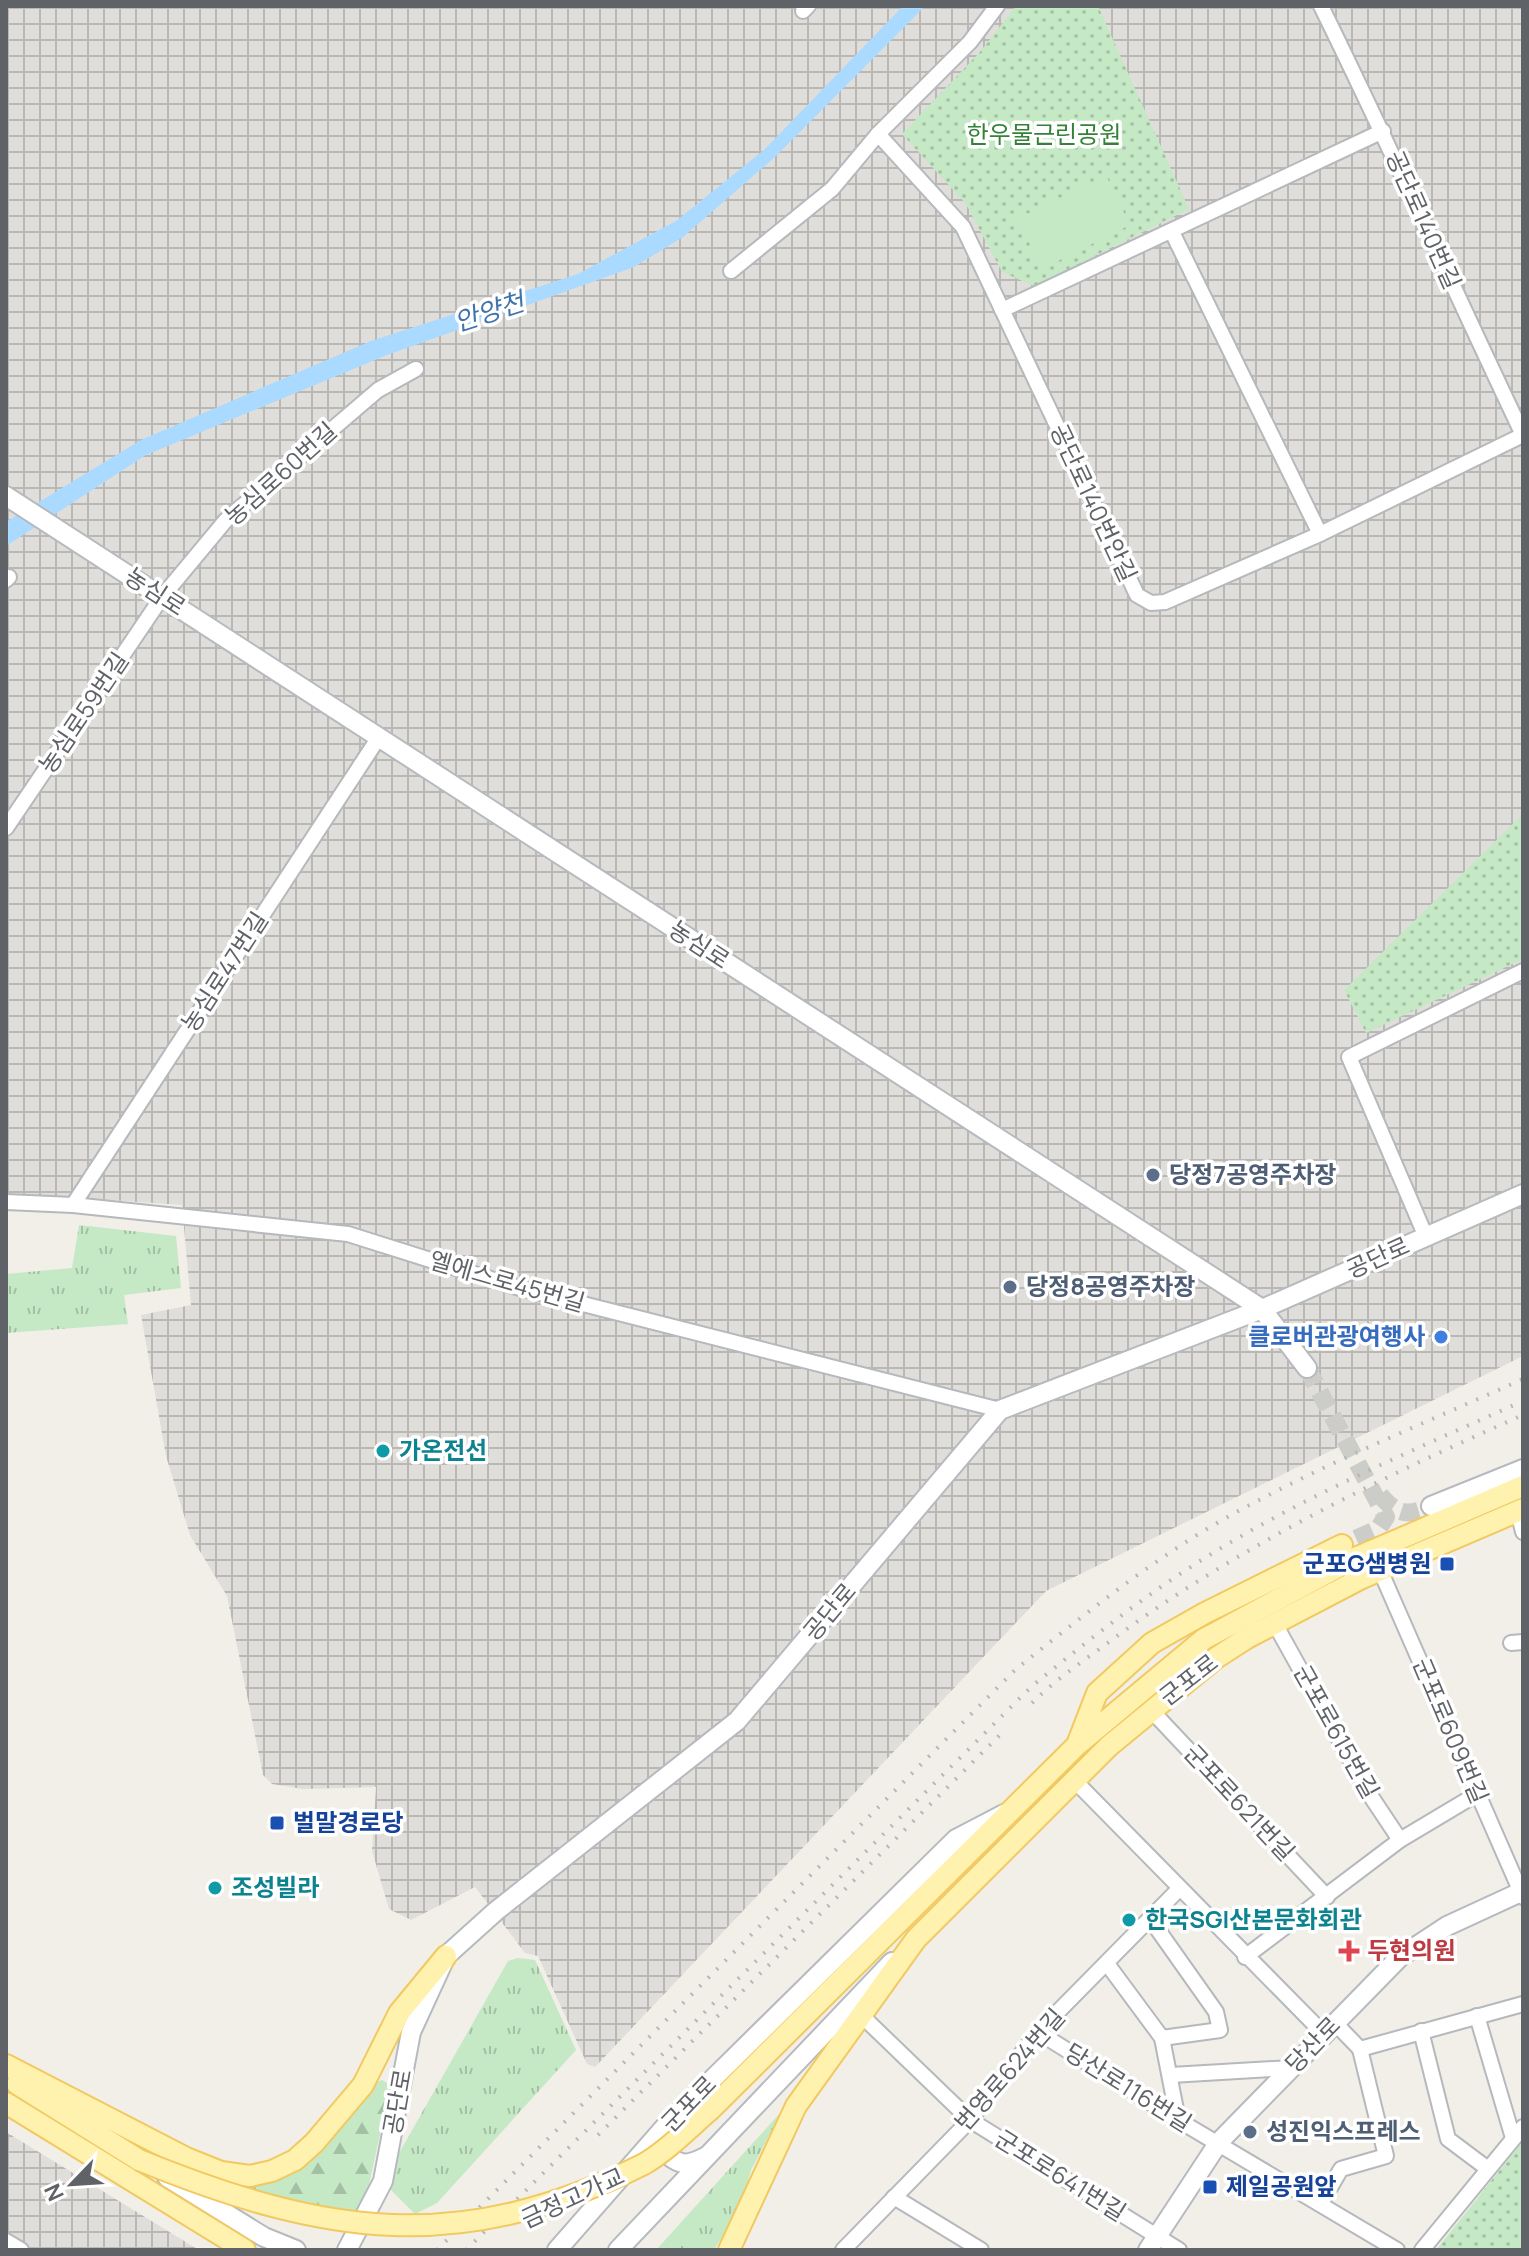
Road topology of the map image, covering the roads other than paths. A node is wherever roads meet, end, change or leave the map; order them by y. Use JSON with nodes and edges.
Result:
{"nodes":[{"id":1,"x":997,"y":6,"type":"edge"},
{"id":2,"x":1321,"y":6,"type":"edge"},
{"id":3,"x":1383,"y":131,"type":"junction"},
{"id":4,"x":878,"y":134,"type":"junction"},
{"id":5,"x":1172,"y":232,"type":"junction"},
{"id":6,"x":731,"y":271,"type":"dead end"},
{"id":7,"x":1002,"y":310,"type":"junction"},
{"id":8,"x":416,"y":369,"type":"dead end"},
{"id":9,"x":1523,"y":435,"type":"edge"},
{"id":10,"x":6,"y":496,"type":"edge"},
{"id":11,"x":1320,"y":534,"type":"junction"},
{"id":12,"x":162,"y":597,"type":"junction"},
{"id":13,"x":377,"y":740,"type":"junction"},
{"id":14,"x":6,"y":828,"type":"edge"},
{"id":15,"x":1523,"y":971,"type":"edge"},
{"id":16,"x":1523,"y":1194,"type":"edge"},
{"id":17,"x":6,"y":1202,"type":"edge"},
{"id":18,"x":73,"y":1205,"type":"junction"},
{"id":19,"x":1426,"y":1237,"type":"junction"},
{"id":20,"x":1262,"y":1309,"type":"junction"},
{"id":21,"x":1307,"y":1368,"type":"tunnel mouth"},
{"id":22,"x":1000,"y":1410,"type":"junction"},
{"id":23,"x":1523,"y":1469,"type":"edge"},
{"id":24,"x":1523,"y":1486,"type":"edge"},
{"id":25,"x":1431,"y":1506,"type":"tunnel mouth"},
{"id":26,"x":1521,"y":1517,"type":"edge"},
{"id":27,"x":1342,"y":1545,"type":"tunnel mouth"},
{"id":28,"x":1380,"y":1570,"type":"junction"},
{"id":29,"x":1275,"y":1624,"type":"junction"},
{"id":30,"x":1150,"y":1709,"type":"junction"},
{"id":31,"x":1077,"y":1745,"type":"junction"},
{"id":32,"x":1073,"y":1779,"type":"junction"},
{"id":33,"x":1477,"y":1794,"type":"junction"},
{"id":34,"x":1010,"y":1811,"type":"junction"},
{"id":35,"x":1400,"y":1840,"type":"junction"},
{"id":36,"x":1178,"y":1890,"type":"junction"},
{"id":37,"x":1522,"y":1893,"type":"edge"},
{"id":38,"x":1327,"y":1897,"type":"junction"},
{"id":39,"x":1151,"y":1920,"type":"junction"},
{"id":40,"x":916,"y":1939,"type":"junction"},
{"id":41,"x":446,"y":1956,"type":"junction"},
{"id":42,"x":1245,"y":1957,"type":"junction"},
{"id":43,"x":1108,"y":1965,"type":"junction"},
{"id":44,"x":1523,"y":2004,"type":"edge"},
{"id":45,"x":860,"y":2014,"type":"junction"},
{"id":46,"x":1477,"y":2016,"type":"junction"},
{"id":47,"x":1329,"y":2028,"type":"junction"},
{"id":48,"x":1421,"y":2031,"type":"junction"},
{"id":49,"x":1038,"y":2032,"type":"junction"},
{"id":50,"x":1162,"y":2038,"type":"junction"},
{"id":51,"x":1360,"y":2049,"type":"junction"},
{"id":52,"x":1291,"y":2068,"type":"junction"},
{"id":53,"x":8,"y":2075,"type":"edge"},
{"id":54,"x":1171,"y":2075,"type":"junction"},
{"id":55,"x":6,"y":2103,"type":"edge"},
{"id":56,"x":710,"y":2110,"type":"joint"},
{"id":57,"x":6,"y":2114,"type":"edge"},
{"id":58,"x":970,"y":2120,"type":"junction"},
{"id":59,"x":1178,"y":2120,"type":"junction"},
{"id":60,"x":670,"y":2121,"type":"junction"},
{"id":61,"x":1518,"y":2133,"type":"edge"},
{"id":62,"x":1219,"y":2142,"type":"junction"},
{"id":63,"x":706,"y":2157,"type":"junction"},
{"id":64,"x":139,"y":2160,"type":"junction"},
{"id":65,"x":1488,"y":2169,"type":"junction"},
{"id":66,"x":894,"y":2197,"type":"junction"},
{"id":67,"x":1321,"y":2203,"type":"junction"},
{"id":68,"x":745,"y":2217,"type":"junction"},
{"id":69,"x":6,"y":2241,"type":"edge"},
{"id":70,"x":1152,"y":2243,"type":"edge"},
{"id":71,"x":21,"y":2250,"type":"edge"},
{"id":72,"x":219,"y":2250,"type":"edge"},
{"id":73,"x":245,"y":2250,"type":"edge"},
{"id":74,"x":296,"y":2250,"type":"edge"},
{"id":75,"x":347,"y":2250,"type":"edge"},
{"id":76,"x":557,"y":2250,"type":"edge"},
{"id":77,"x":618,"y":2250,"type":"edge"},
{"id":78,"x":729,"y":2250,"type":"edge"},
{"id":79,"x":747,"y":2250,"type":"edge"},
{"id":80,"x":843,"y":2250,"type":"edge"},
{"id":81,"x":981,"y":2250,"type":"edge"},
{"id":82,"x":1179,"y":2250,"type":"edge"},
{"id":83,"x":1397,"y":2250,"type":"edge"},
{"id":84,"x":1422,"y":2250,"type":"edge"}],
"edges":[{"from":1,"to":4,"type":"street"},
{"from":2,"to":3,"type":"street","name":"공단로140번길"},
{"from":3,"to":5,"type":"street"},
{"from":3,"to":9,"type":"street","name":"공단로140번길"},
{"from":4,"to":6,"type":"street"},
{"from":4,"to":7,"type":"street","name":"공단로140번안길"},
{"from":5,"to":7,"type":"street"},
{"from":5,"to":11,"type":"street"},
{"from":7,"to":11,"type":"street","name":"공단로140번안길"},
{"from":8,"to":12,"type":"street","name":"농심로60번길"},
{"from":9,"to":11,"type":"street","name":"공단로140번안길"},
{"from":10,"to":12,"type":"street","name":"농심로"},
{"from":12,"to":13,"type":"street","name":"농심로"},
{"from":12,"to":14,"type":"street","name":"농심로59번길"},
{"from":13,"to":18,"type":"street","name":"농심로47번길"},
{"from":13,"to":20,"type":"street","name":"농심로"},
{"from":15,"to":19,"type":"street"},
{"from":16,"to":19,"type":"street","name":"공단로"},
{"from":17,"to":18,"type":"street","name":"엘에스로45번길"},
{"from":18,"to":22,"type":"street","name":"엘에스로45번길"},
{"from":19,"to":20,"type":"street","name":"공단로"},
{"from":20,"to":21,"type":"street","name":"농심로"},
{"from":20,"to":22,"type":"street","name":"공단로"},
{"from":22,"to":41,"type":"street","name":"공단로"},
{"from":23,"to":25,"type":"street"},
{"from":24,"to":31,"type":"main road","name":"군포로"},
{"from":26,"to":28,"type":"main road","name":"군포로"},
{"from":27,"to":31,"type":"main road"},
{"from":28,"to":29,"type":"main road","name":"군포로"},
{"from":28,"to":33,"type":"street","name":"군포로609번길"},
{"from":29,"to":30,"type":"main road","name":"군포로"},
{"from":29,"to":35,"type":"street","name":"군포로615번길"},
{"from":30,"to":32,"type":"main road","name":"군포로"},
{"from":30,"to":38,"type":"street","name":"군포로621번길"},
{"from":31,"to":34,"type":"main road","name":"군포로"},
{"from":32,"to":36,"type":"street"},
{"from":32,"to":40,"type":"main road","name":"군포로"},
{"from":33,"to":35,"type":"street"},
{"from":33,"to":37,"type":"street","name":"군포로609번길"},
{"from":34,"to":56,"type":"main road","name":"군포로"},
{"from":34,"to":60,"type":"street","name":"군포로"},
{"from":35,"to":38,"type":"street"},
{"from":36,"to":39,"type":"street","name":"번영로624번길"},
{"from":36,"to":42,"type":"street"},
{"from":37,"to":47,"type":"street","name":"당산로"},
{"from":38,"to":42,"type":"street"},
{"from":39,"to":43,"type":"street","name":"번영로624번길"},
{"from":39,"to":50,"type":"street"},
{"from":40,"to":45,"type":"main road","name":"군포로"},
{"from":40,"to":63,"type":"street","name":"군포로"},
{"from":41,"to":53,"type":"main road"},
{"from":41,"to":75,"type":"street","name":"공단로"},
{"from":42,"to":47,"type":"street"},
{"from":43,"to":49,"type":"street","name":"번영로624번길"},
{"from":43,"to":50,"type":"street"},
{"from":44,"to":46,"type":"street"},
{"from":45,"to":58,"type":"street","name":"군포로641번길"},
{"from":45,"to":68,"type":"main road","name":"군포로"},
{"from":46,"to":48,"type":"street"},
{"from":46,"to":61,"type":"street"},
{"from":47,"to":51,"type":"street"},
{"from":47,"to":52,"type":"street","name":"당산로"},
{"from":48,"to":51,"type":"street"},
{"from":48,"to":65,"type":"street"},
{"from":49,"to":58,"type":"street","name":"번영로624번길"},
{"from":49,"to":59,"type":"street","name":"당산로116번길"},
{"from":50,"to":54,"type":"street"},
{"from":51,"to":67,"type":"street"},
{"from":52,"to":54,"type":"street"},
{"from":52,"to":62,"type":"street","name":"당산로"},
{"from":53,"to":64,"type":"main road","name":"금정고가교"},
{"from":54,"to":59,"type":"street"},
{"from":55,"to":73,"type":"main road"},
{"from":56,"to":64,"type":"main road","name":"금정고가교","bridge":true},
{"from":57,"to":72,"type":"main road"},
{"from":58,"to":66,"type":"street","name":"번영로624번길"},
{"from":58,"to":70,"type":"street","name":"군포로641번길"},
{"from":59,"to":62,"type":"street","name":"당산로116번길"},
{"from":60,"to":63,"type":"street"},
{"from":60,"to":76,"type":"street","name":"군포로"},
{"from":61,"to":65,"type":"street"},
{"from":62,"to":67,"type":"street","name":"당산로116번길"},
{"from":62,"to":70,"type":"street","name":"당산로"},
{"from":63,"to":77,"type":"street","name":"군포로"},
{"from":64,"to":74,"type":"street","bridge":true},
{"from":65,"to":84,"type":"street"},
{"from":66,"to":80,"type":"street","name":"번영로624번길"},
{"from":66,"to":81,"type":"street"},
{"from":67,"to":83,"type":"street","name":"당산로116번길"},
{"from":68,"to":78,"type":"main road","name":"군포로"},
{"from":68,"to":79,"type":"main road"},
{"from":69,"to":71,"type":"street"},
{"from":70,"to":82,"type":"street","name":"군포로641번길"}]}
